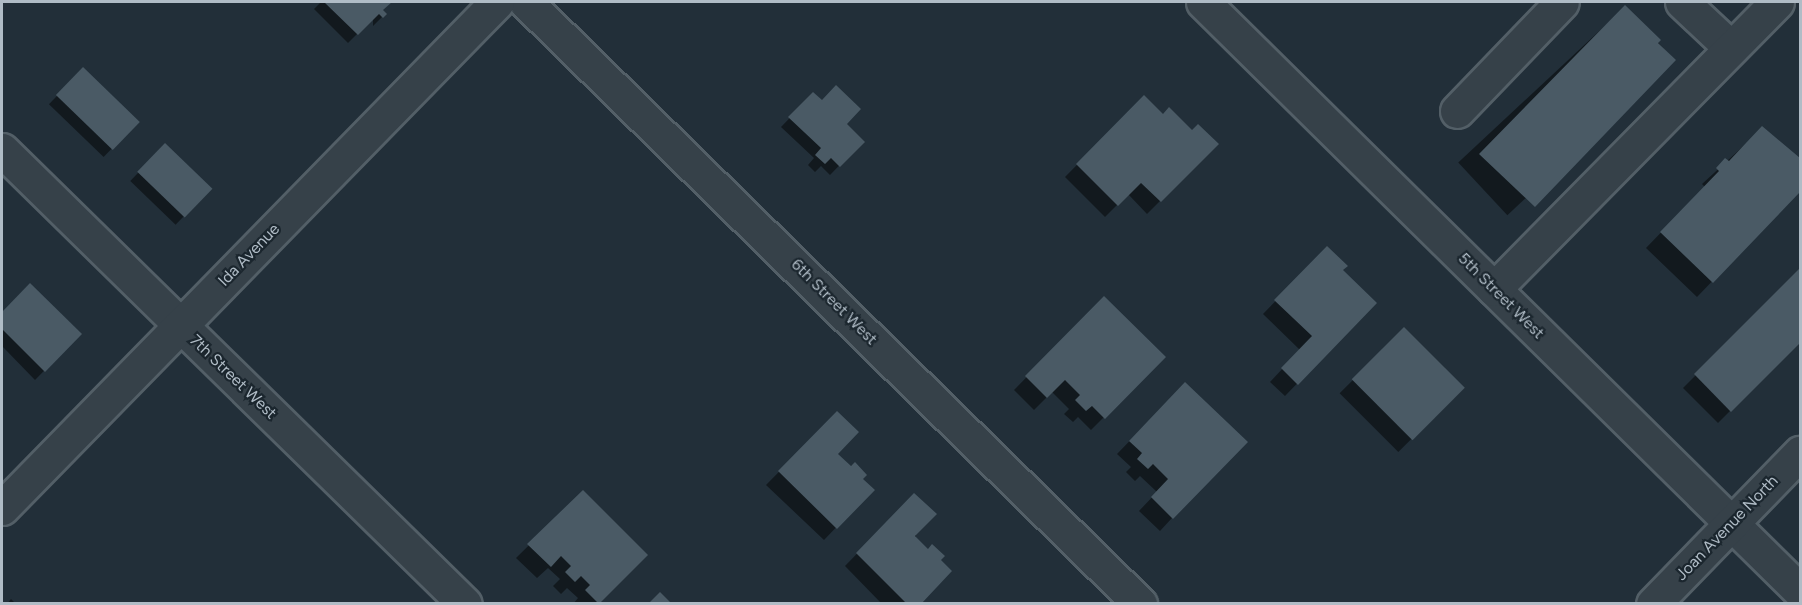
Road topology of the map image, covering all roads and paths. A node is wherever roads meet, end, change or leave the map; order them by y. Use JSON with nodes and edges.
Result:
{"nodes":[{"id":1,"x":497,"y":2,"type":"edge"},
{"id":2,"x":526,"y":2,"type":"edge"},
{"id":3,"x":1203,"y":2,"type":"edge"},
{"id":4,"x":1562,"y":2,"type":"edge"},
{"id":5,"x":1682,"y":2,"type":"edge"},
{"id":6,"x":1777,"y":2,"type":"edge"},
{"id":7,"x":1731,"y":48,"type":"junction"},
{"id":8,"x":1457,"y":111,"type":"dead end"},
{"id":9,"x":2,"y":150,"type":"edge"},
{"id":10,"x":1494,"y":289,"type":"junction"},
{"id":11,"x":180,"y":326,"type":"junction"},
{"id":12,"x":1800,"y":453,"type":"edge"},
{"id":13,"x":2,"y":508,"type":"edge"},
{"id":14,"x":1732,"y":524,"type":"junction"},
{"id":15,"x":1800,"y":591,"type":"edge"},
{"id":16,"x":465,"y":603,"type":"edge"},
{"id":17,"x":1140,"y":603,"type":"edge"},
{"id":18,"x":1653,"y":603,"type":"edge"}],
"edges":[{"from":1,"to":11,"type":"street","name":"Ida Avenue"},
{"from":2,"to":17,"type":"street","name":"6th Street West"},
{"from":3,"to":10,"type":"street","name":"5th Street West"},
{"from":4,"to":8,"type":"street"},
{"from":5,"to":7,"type":"street"},
{"from":6,"to":7,"type":"street"},
{"from":7,"to":10,"type":"street"},
{"from":9,"to":11,"type":"street","name":"7th Street West"},
{"from":10,"to":14,"type":"street","name":"5th Street West"},
{"from":11,"to":13,"type":"street","name":"Ida Avenue"},
{"from":11,"to":16,"type":"street","name":"7th Street West"},
{"from":12,"to":14,"type":"street","name":"Joan Avenue North"},
{"from":14,"to":15,"type":"street","name":"5th Street West"},
{"from":14,"to":18,"type":"street","name":"Joan Avenue North"}]}
